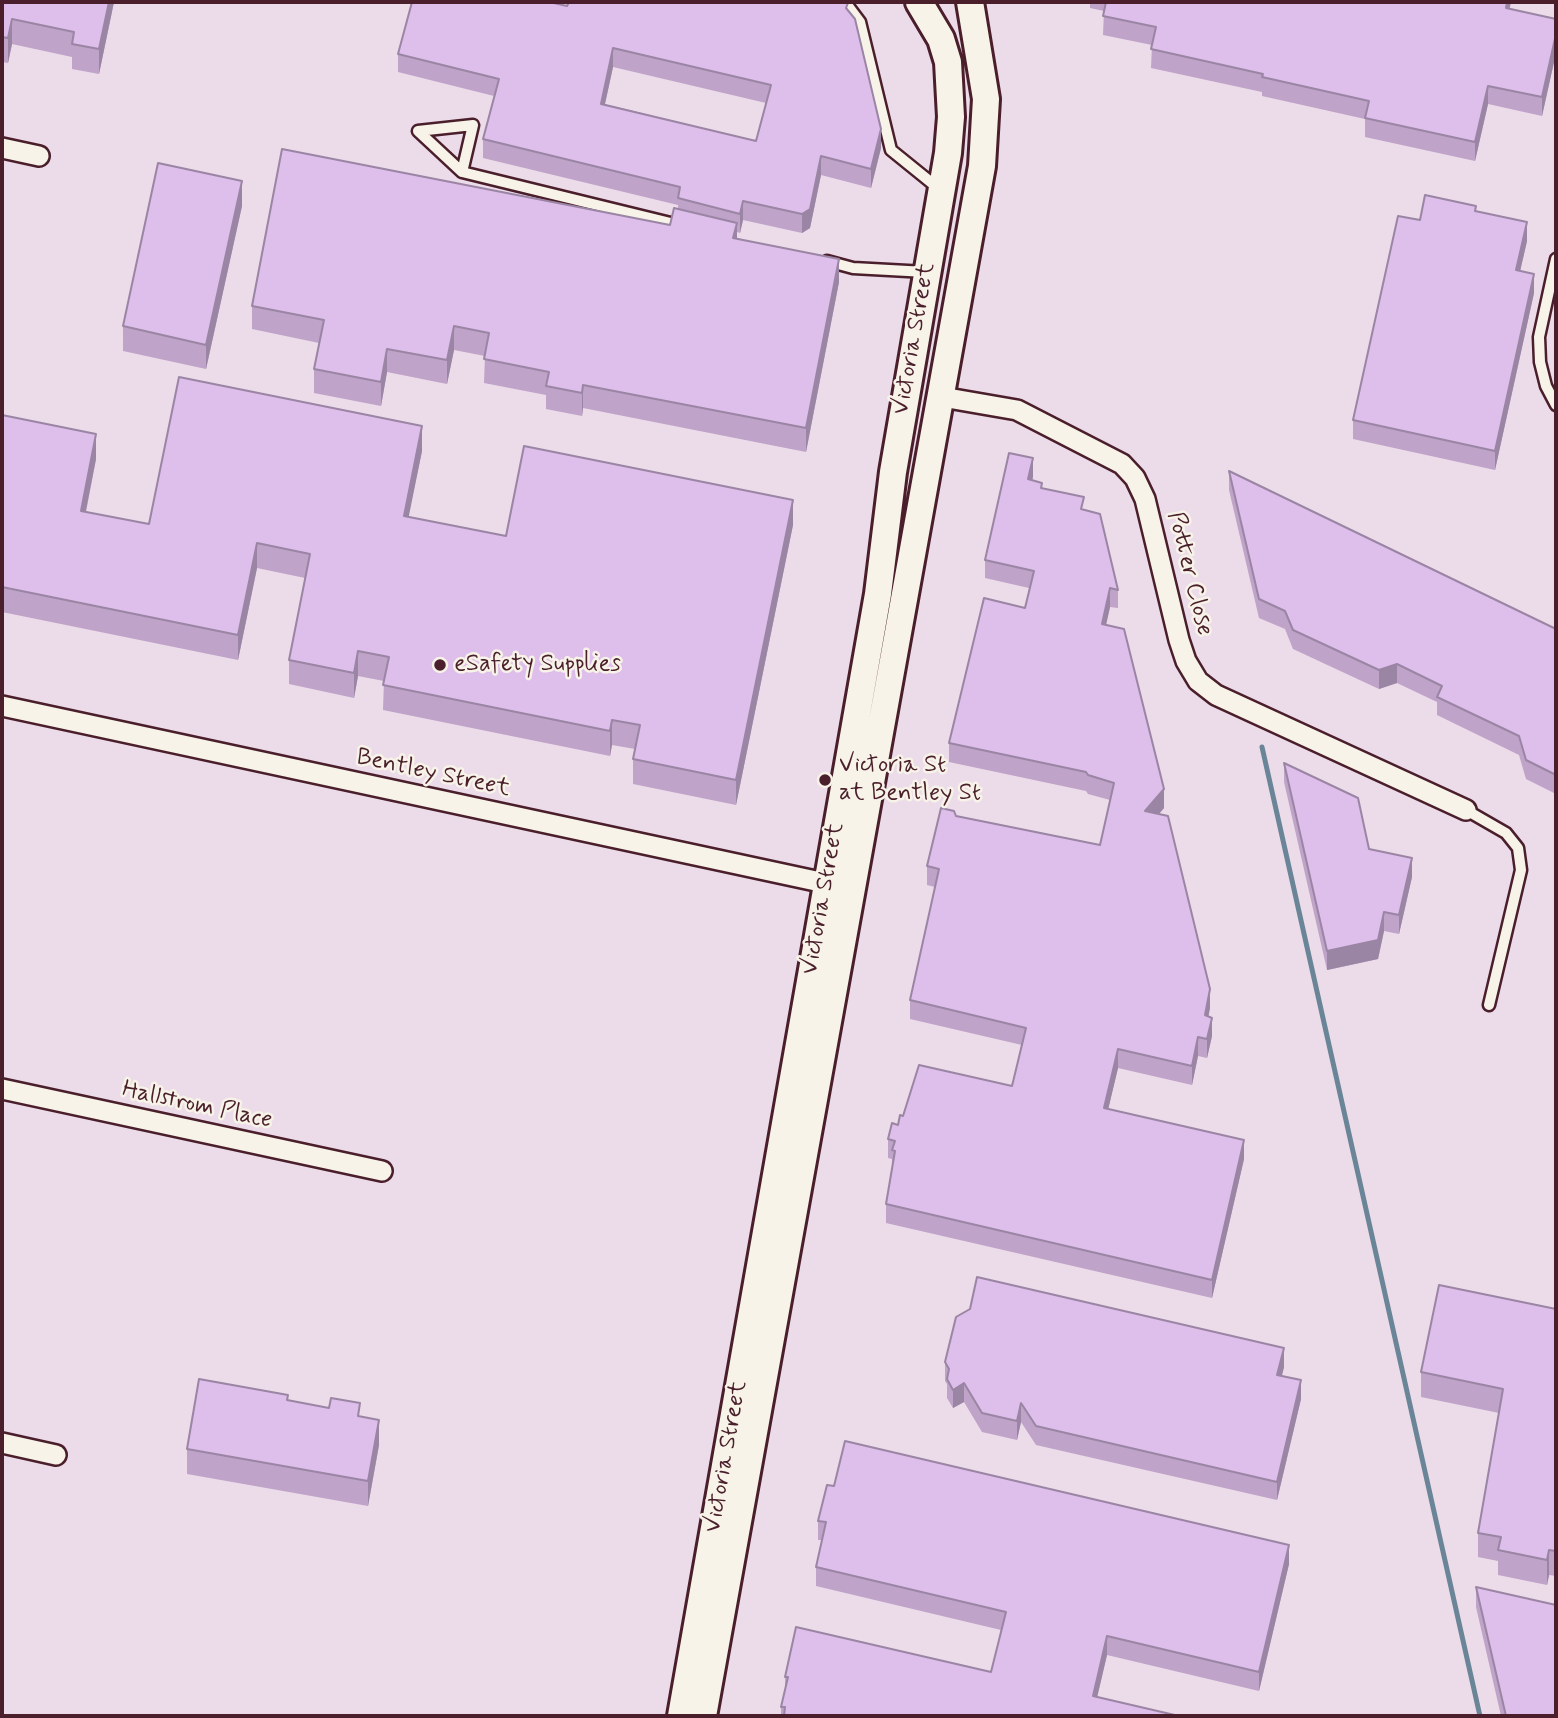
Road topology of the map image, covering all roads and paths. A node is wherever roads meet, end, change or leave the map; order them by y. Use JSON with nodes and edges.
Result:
{"nodes":[{"id":1,"x":845,"y":2,"type":"edge"},
{"id":2,"x":919,"y":2,"type":"edge"},
{"id":3,"x":970,"y":2,"type":"edge"},
{"id":4,"x":2,"y":148,"type":"edge"},
{"id":5,"x":40,"y":156,"type":"dead end"},
{"id":6,"x":462,"y":172,"type":"junction"},
{"id":7,"x":941,"y":191,"type":"junction"},
{"id":8,"x":691,"y":228,"type":"edge"},
{"id":9,"x":813,"y":258,"type":"edge"},
{"id":10,"x":1556,"y":259,"type":"edge"},
{"id":11,"x":927,"y":272,"type":"junction"},
{"id":12,"x":942,"y":397,"type":"junction"},
{"id":13,"x":1556,"y":405,"type":"edge"},
{"id":14,"x":2,"y":706,"type":"edge"},
{"id":15,"x":1466,"y":810,"type":"joint"},
{"id":16,"x":827,"y":884,"type":"junction"},
{"id":17,"x":854,"y":889,"type":"junction"},
{"id":18,"x":1489,"y":1005,"type":"dead end"},
{"id":19,"x":2,"y":1088,"type":"edge"},
{"id":20,"x":382,"y":1171,"type":"dead end"},
{"id":21,"x":2,"y":1443,"type":"edge"},
{"id":22,"x":56,"y":1455,"type":"dead end"},
{"id":23,"x":681,"y":1716,"type":"edge"},
{"id":24,"x":703,"y":1716,"type":"edge"}],
"edges":[{"from":1,"to":7,"type":"lane"},
{"from":2,"to":7,"type":"main road","name":"Victoria Street"},
{"from":3,"to":12,"type":"main road","name":"Victoria Street"},
{"from":4,"to":5,"type":"street"},
{"from":6,"to":6,"type":"lane"},
{"from":6,"to":8,"type":"lane"},
{"from":7,"to":11,"type":"main road","name":"Victoria Street"},
{"from":9,"to":11,"type":"lane"},
{"from":10,"to":13,"type":"lane"},
{"from":11,"to":16,"type":"main road","name":"Victoria Street"},
{"from":12,"to":15,"type":"street","name":"Potter Close"},
{"from":12,"to":17,"type":"main road","name":"Victoria Street"},
{"from":14,"to":16,"type":"street","name":"Bentley Street"},
{"from":15,"to":18,"type":"lane"},
{"from":16,"to":17,"type":"street","name":"Bentley Street"},
{"from":16,"to":23,"type":"main road","name":"Victoria Street"},
{"from":17,"to":24,"type":"main road","name":"Victoria Street"},
{"from":19,"to":20,"type":"street","name":"Hallstrom Place"},
{"from":21,"to":22,"type":"street"}]}
